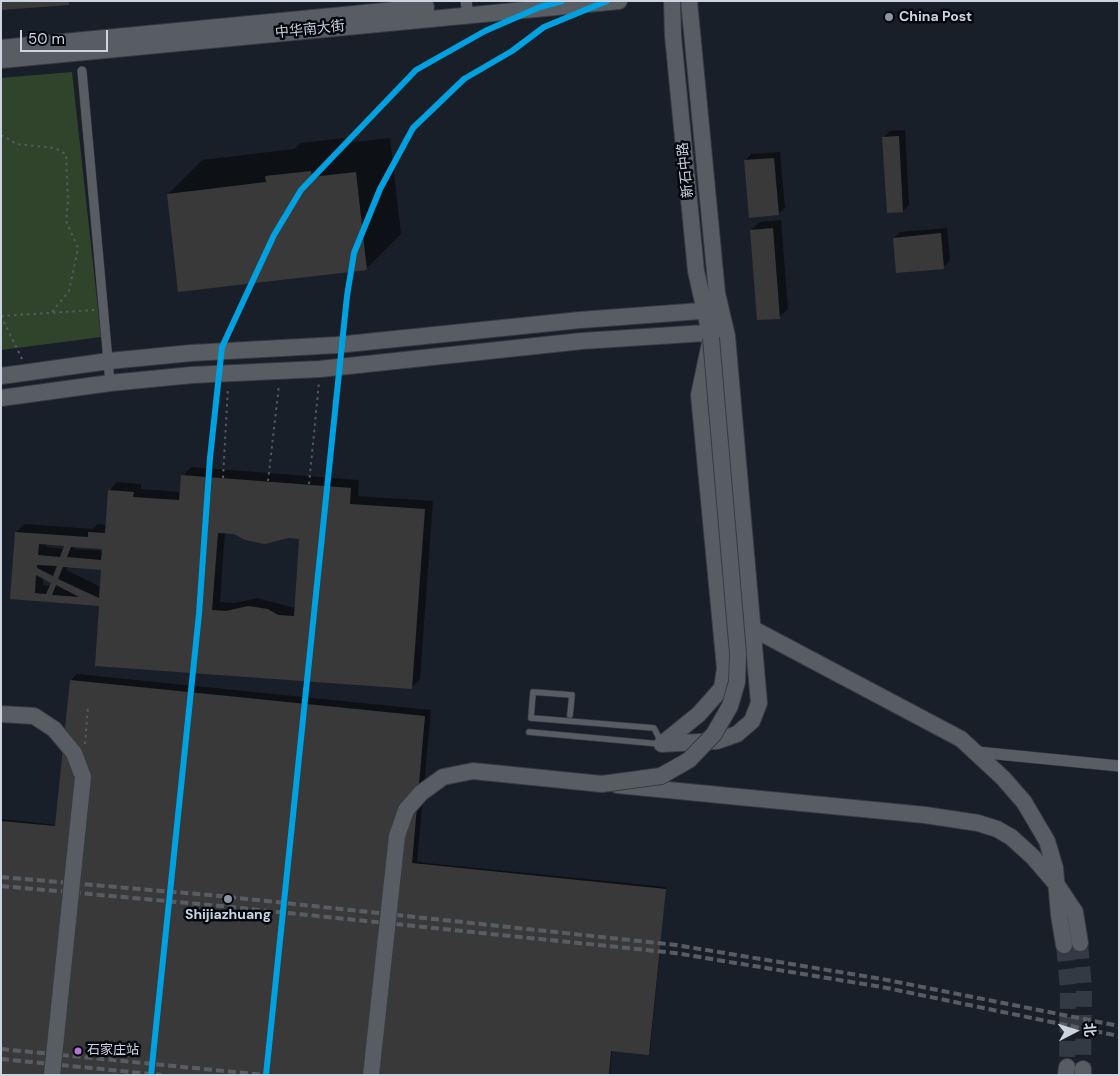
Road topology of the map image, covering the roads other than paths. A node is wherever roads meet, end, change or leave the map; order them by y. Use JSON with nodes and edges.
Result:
{"nodes":[{"id":1,"x":488,"y":1,"type":"edge"},
{"id":2,"x":620,"y":1,"type":"edge"},
{"id":3,"x":672,"y":1,"type":"edge"},
{"id":4,"x":689,"y":1,"type":"edge"},
{"id":5,"x":467,"y":6,"type":"edge"},
{"id":6,"x":1,"y":48,"type":"edge"},
{"id":7,"x":1,"y":60,"type":"edge"},
{"id":8,"x":82,"y":71,"type":"dead end"},
{"id":9,"x":713,"y":310,"type":"junction"},
{"id":10,"x":716,"y":334,"type":"junction"},
{"id":11,"x":109,"y":361,"type":"junction"},
{"id":12,"x":1,"y":376,"type":"edge"},
{"id":13,"x":110,"y":383,"type":"junction"},
{"id":14,"x":1,"y":398,"type":"edge"},
{"id":15,"x":720,"y":616,"type":"junction"},
{"id":16,"x":751,"y":627,"type":"junction"},
{"id":17,"x":1,"y":714,"type":"edge"},
{"id":18,"x":570,"y":715,"type":"dead end"},
{"id":19,"x":529,"y":732,"type":"dead end"},
{"id":20,"x":662,"y":744,"type":"junction"},
{"id":21,"x":977,"y":752,"type":"junction"},
{"id":22,"x":1119,"y":766,"type":"edge"},
{"id":23,"x":602,"y":784,"type":"junction"},
{"id":24,"x":1057,"y":885,"type":"junction"},
{"id":25,"x":1080,"y":943,"type":"tunnel mouth"},
{"id":26,"x":1064,"y":946,"type":"tunnel mouth"},
{"id":27,"x":52,"y":1075,"type":"edge"},
{"id":28,"x":371,"y":1075,"type":"edge"}],
"edges":[{"from":1,"to":5,"type":"main road","name":"中华南大街"},
{"from":2,"to":5,"type":"main road","name":"中华南大街"},
{"from":3,"to":9,"type":"main road","name":"新石中路"},
{"from":4,"to":9,"type":"main road","name":"新石中路"},
{"from":5,"to":6,"type":"main road","name":"中华南大街"},
{"from":5,"to":7,"type":"main road","name":"中华南大街"},
{"from":8,"to":11,"type":"street"},
{"from":9,"to":10,"type":"main road"},
{"from":9,"to":11,"type":"main road"},
{"from":10,"to":13,"type":"main road"},
{"from":10,"to":15,"type":"main road"},
{"from":10,"to":16,"type":"main road"},
{"from":10,"to":23,"type":"main road","bridge":true},
{"from":11,"to":12,"type":"main road"},
{"from":11,"to":13,"type":"street"},
{"from":13,"to":14,"type":"main road"},
{"from":15,"to":16,"type":"main road"},
{"from":15,"to":20,"type":"main road"},
{"from":16,"to":20,"type":"main road"},
{"from":16,"to":21,"type":"main road"},
{"from":17,"to":27,"type":"main road","bridge":true},
{"from":18,"to":20,"type":"lane"},
{"from":19,"to":20,"type":"lane"},
{"from":21,"to":22,"type":"street"},
{"from":21,"to":24,"type":"main road"},
{"from":23,"to":24,"type":"main road","bridge":true},
{"from":23,"to":28,"type":"main road","bridge":true},
{"from":24,"to":25,"type":"main road"},
{"from":24,"to":26,"type":"main road"}]}
